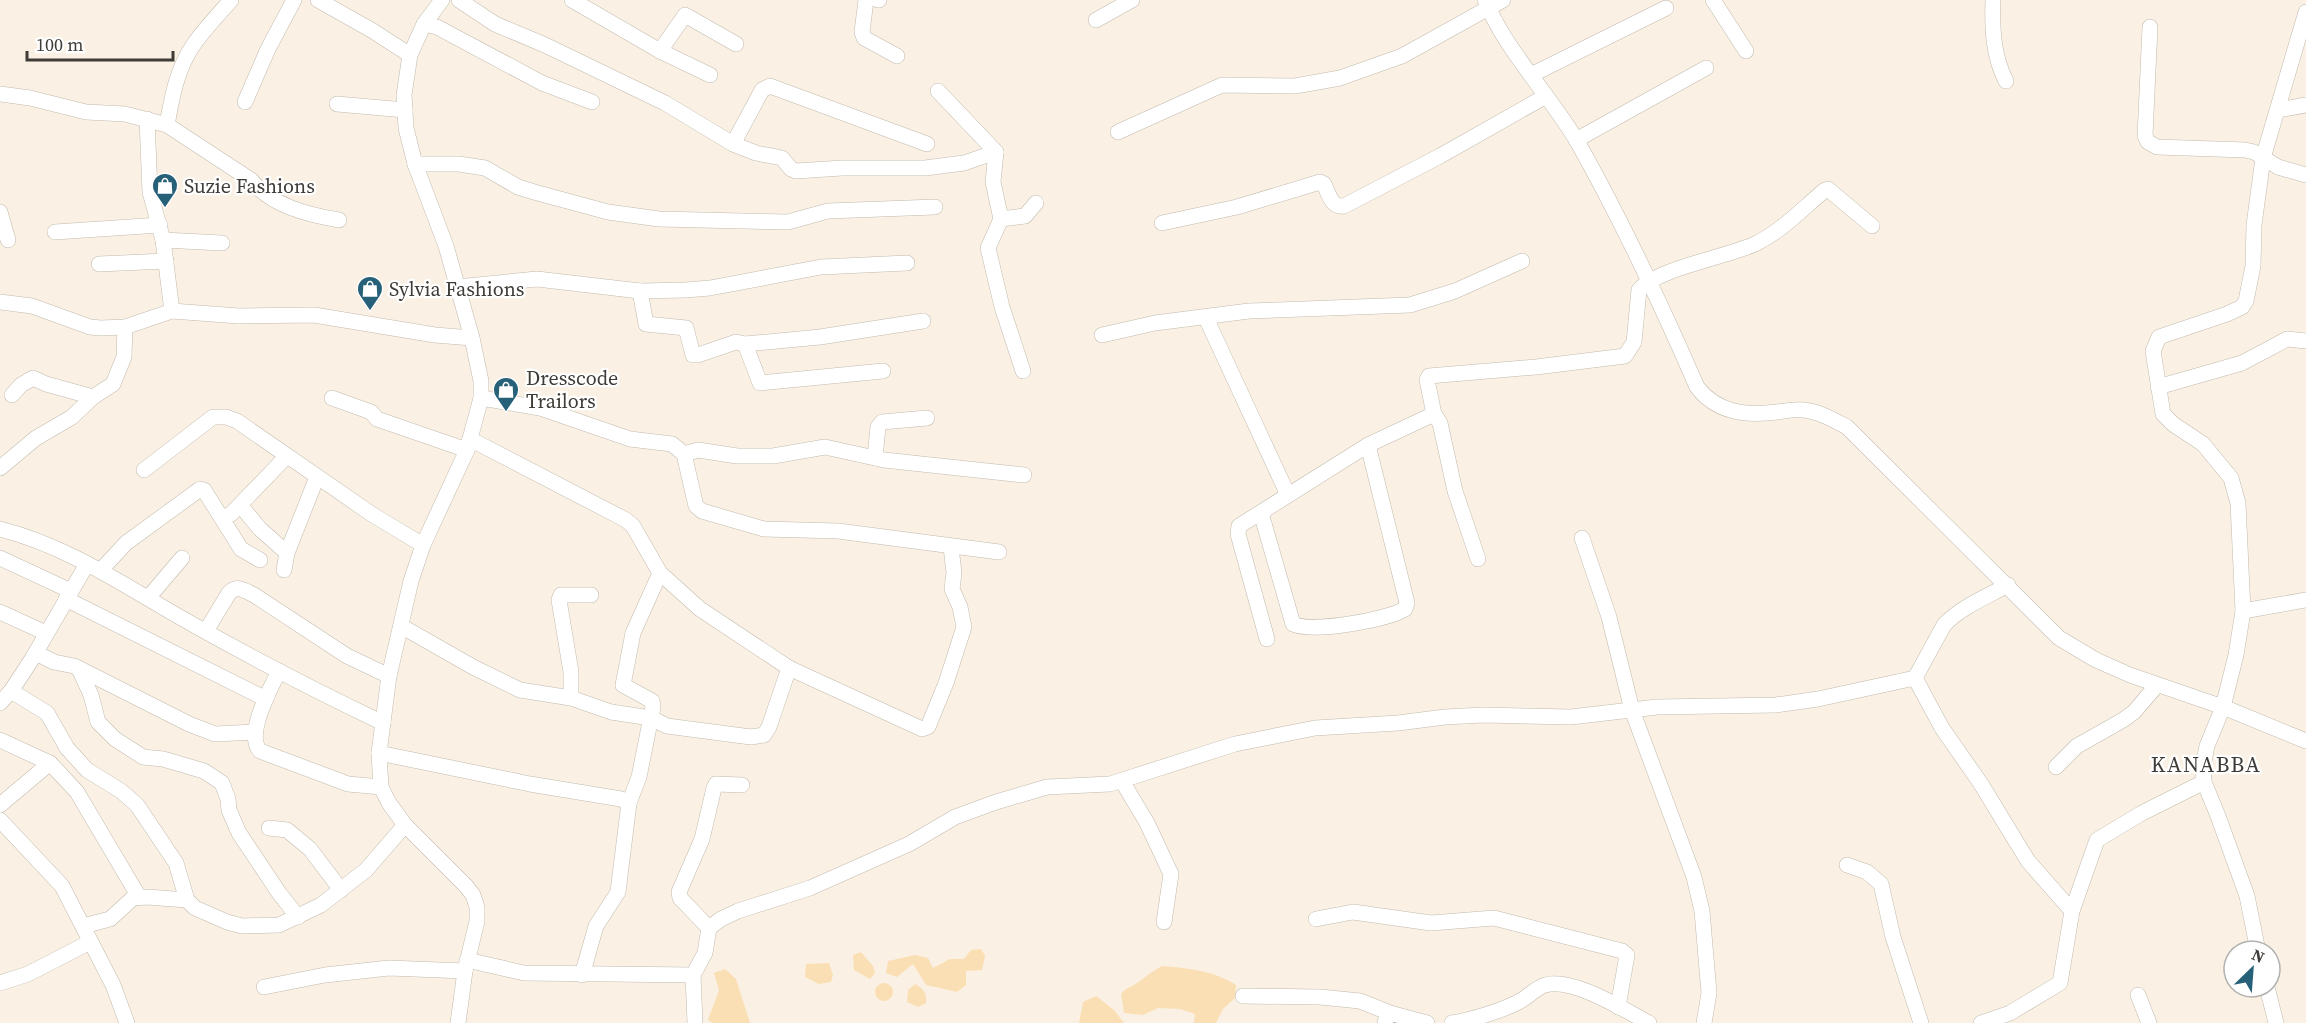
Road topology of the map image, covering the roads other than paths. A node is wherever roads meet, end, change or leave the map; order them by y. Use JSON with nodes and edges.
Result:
{"nodes":[{"id":1,"x":231,"y":0,"type":"edge"},
{"id":2,"x":294,"y":0,"type":"edge"},
{"id":3,"x":318,"y":0,"type":"edge"},
{"id":4,"x":442,"y":0,"type":"edge"},
{"id":5,"x":459,"y":0,"type":"edge"},
{"id":6,"x":572,"y":0,"type":"edge"},
{"id":7,"x":866,"y":0,"type":"edge"},
{"id":8,"x":1132,"y":0,"type":"edge"},
{"id":9,"x":1503,"y":0,"type":"edge"},
{"id":10,"x":1713,"y":0,"type":"edge"},
{"id":11,"x":1993,"y":0,"type":"edge"},
{"id":12,"x":1486,"y":4,"type":"edge"},
{"id":13,"x":1666,"y":8,"type":"dead end"},
{"id":14,"x":2306,"y":12,"type":"edge"},
{"id":15,"x":1096,"y":20,"type":"dead end"},
{"id":16,"x":424,"y":24,"type":"junction"},
{"id":17,"x":2150,"y":27,"type":"dead end"},
{"id":18,"x":736,"y":44,"type":"dead end"},
{"id":19,"x":660,"y":51,"type":"junction"},
{"id":20,"x":1746,"y":51,"type":"dead end"},
{"id":21,"x":410,"y":55,"type":"junction"},
{"id":22,"x":897,"y":56,"type":"dead end"},
{"id":23,"x":1706,"y":68,"type":"dead end"},
{"id":24,"x":710,"y":75,"type":"dead end"},
{"id":25,"x":1532,"y":75,"type":"junction"},
{"id":26,"x":2006,"y":81,"type":"dead end"},
{"id":27,"x":938,"y":91,"type":"dead end"},
{"id":28,"x":0,"y":94,"type":"edge"},
{"id":29,"x":1546,"y":96,"type":"junction"},
{"id":30,"x":245,"y":102,"type":"dead end"},
{"id":31,"x":592,"y":102,"type":"dead end"},
{"id":32,"x":337,"y":104,"type":"dead end"},
{"id":33,"x":2306,"y":105,"type":"edge"},
{"id":34,"x":405,"y":110,"type":"junction"},
{"id":35,"x":2278,"y":110,"type":"junction"},
{"id":36,"x":147,"y":119,"type":"junction"},
{"id":37,"x":167,"y":125,"type":"junction"},
{"id":38,"x":1118,"y":132,"type":"dead end"},
{"id":39,"x":1576,"y":140,"type":"junction"},
{"id":40,"x":733,"y":144,"type":"junction"},
{"id":41,"x":927,"y":144,"type":"dead end"},
{"id":42,"x":996,"y":152,"type":"junction"},
{"id":43,"x":2263,"y":158,"type":"junction"},
{"id":44,"x":415,"y":164,"type":"junction"},
{"id":45,"x":2306,"y":175,"type":"edge"},
{"id":46,"x":1036,"y":203,"type":"dead end"},
{"id":47,"x":935,"y":207,"type":"dead end"},
{"id":48,"x":0,"y":212,"type":"edge"},
{"id":49,"x":1001,"y":219,"type":"junction"},
{"id":50,"x":339,"y":220,"type":"dead end"},
{"id":51,"x":1162,"y":223,"type":"dead end"},
{"id":52,"x":1872,"y":226,"type":"dead end"},
{"id":53,"x":55,"y":232,"type":"dead end"},
{"id":54,"x":161,"y":232,"type":"junction"},
{"id":55,"x":8,"y":240,"type":"dead end"},
{"id":56,"x":222,"y":243,"type":"dead end"},
{"id":57,"x":166,"y":261,"type":"junction"},
{"id":58,"x":1522,"y":261,"type":"dead end"},
{"id":59,"x":907,"y":263,"type":"dead end"},
{"id":60,"x":99,"y":264,"type":"dead end"},
{"id":61,"x":1649,"y":279,"type":"junction"},
{"id":62,"x":457,"y":287,"type":"junction"},
{"id":63,"x":640,"y":291,"type":"junction"},
{"id":64,"x":0,"y":302,"type":"edge"},
{"id":65,"x":172,"y":311,"type":"junction"},
{"id":66,"x":1206,"y":318,"type":"junction"},
{"id":67,"x":923,"y":321,"type":"dead end"},
{"id":68,"x":125,"y":327,"type":"junction"},
{"id":69,"x":1102,"y":335,"type":"dead end"},
{"id":70,"x":472,"y":338,"type":"junction"},
{"id":71,"x":2306,"y":341,"type":"edge"},
{"id":72,"x":745,"y":344,"type":"junction"},
{"id":73,"x":882,"y":371,"type":"dead end"},
{"id":74,"x":1023,"y":371,"type":"dead end"},
{"id":75,"x":2158,"y":387,"type":"junction"},
{"id":76,"x":12,"y":395,"type":"dead end"},
{"id":77,"x":93,"y":397,"type":"junction"},
{"id":78,"x":332,"y":398,"type":"dead end"},
{"id":79,"x":481,"y":399,"type":"junction"},
{"id":80,"x":1434,"y":414,"type":"junction"},
{"id":81,"x":927,"y":418,"type":"dead end"},
{"id":82,"x":468,"y":445,"type":"junction"},
{"id":83,"x":1368,"y":445,"type":"junction"},
{"id":84,"x":684,"y":454,"type":"junction"},
{"id":85,"x":287,"y":456,"type":"junction"},
{"id":86,"x":875,"y":458,"type":"junction"},
{"id":87,"x":0,"y":468,"type":"edge"},
{"id":88,"x":144,"y":470,"type":"dead end"},
{"id":89,"x":1024,"y":475,"type":"dead end"},
{"id":90,"x":317,"y":477,"type":"junction"},
{"id":91,"x":1288,"y":495,"type":"junction"},
{"id":92,"x":240,"y":505,"type":"junction"},
{"id":93,"x":1261,"y":513,"type":"junction"},
{"id":94,"x":222,"y":518,"type":"junction"},
{"id":95,"x":0,"y":529,"type":"edge"},
{"id":96,"x":1582,"y":538,"type":"dead end"},
{"id":97,"x":423,"y":545,"type":"junction"},
{"id":98,"x":951,"y":547,"type":"junction"},
{"id":99,"x":999,"y":552,"type":"dead end"},
{"id":100,"x":287,"y":553,"type":"junction"},
{"id":101,"x":0,"y":558,"type":"edge"},
{"id":102,"x":182,"y":558,"type":"dead end"},
{"id":103,"x":1478,"y":559,"type":"dead end"},
{"id":104,"x":260,"y":560,"type":"dead end"},
{"id":105,"x":94,"y":567,"type":"junction"},
{"id":106,"x":284,"y":570,"type":"dead end"},
{"id":107,"x":660,"y":573,"type":"junction"},
{"id":108,"x":2008,"y":585,"type":"junction"},
{"id":109,"x":69,"y":595,"type":"junction"},
{"id":110,"x":591,"y":595,"type":"dead end"},
{"id":111,"x":148,"y":598,"type":"junction"},
{"id":112,"x":2306,"y":600,"type":"edge"},
{"id":113,"x":2244,"y":611,"type":"junction"},
{"id":114,"x":0,"y":612,"type":"edge"},
{"id":115,"x":401,"y":626,"type":"junction"},
{"id":116,"x":206,"y":632,"type":"junction"},
{"id":117,"x":46,"y":633,"type":"junction"},
{"id":118,"x":1267,"y":639,"type":"dead end"},
{"id":119,"x":36,"y":653,"type":"junction"},
{"id":120,"x":789,"y":668,"type":"junction"},
{"id":121,"x":80,"y":671,"type":"junction"},
{"id":122,"x":279,"y":671,"type":"junction"},
{"id":123,"x":389,"y":676,"type":"junction"},
{"id":124,"x":1915,"y":678,"type":"junction"},
{"id":125,"x":2157,"y":685,"type":"junction"},
{"id":126,"x":11,"y":691,"type":"junction"},
{"id":127,"x":571,"y":698,"type":"junction"},
{"id":128,"x":266,"y":699,"type":"junction"},
{"id":129,"x":0,"y":703,"type":"edge"},
{"id":130,"x":2223,"y":707,"type":"junction"},
{"id":131,"x":1632,"y":710,"type":"junction"},
{"id":132,"x":651,"y":718,"type":"junction"},
{"id":133,"x":382,"y":723,"type":"junction"},
{"id":134,"x":255,"y":732,"type":"junction"},
{"id":135,"x":0,"y":740,"type":"edge"},
{"id":136,"x":2306,"y":741,"type":"edge"},
{"id":137,"x":379,"y":753,"type":"junction"},
{"id":138,"x":50,"y":763,"type":"junction"},
{"id":139,"x":2056,"y":767,"type":"dead end"},
{"id":140,"x":1122,"y":781,"type":"junction"},
{"id":141,"x":2204,"y":782,"type":"junction"},
{"id":142,"x":742,"y":785,"type":"dead end"},
{"id":143,"x":381,"y":787,"type":"junction"},
{"id":144,"x":629,"y":803,"type":"junction"},
{"id":145,"x":0,"y":805,"type":"edge"},
{"id":146,"x":0,"y":820,"type":"edge"},
{"id":147,"x":405,"y":825,"type":"junction"},
{"id":148,"x":269,"y":828,"type":"dead end"},
{"id":149,"x":1847,"y":865,"type":"dead end"},
{"id":150,"x":341,"y":890,"type":"junction"},
{"id":151,"x":139,"y":897,"type":"junction"},
{"id":152,"x":187,"y":900,"type":"junction"},
{"id":153,"x":2072,"y":911,"type":"junction"},
{"id":154,"x":298,"y":917,"type":"junction"},
{"id":155,"x":1316,"y":919,"type":"dead end"},
{"id":156,"x":1164,"y":922,"type":"dead end"},
{"id":157,"x":84,"y":926,"type":"junction"},
{"id":158,"x":709,"y":928,"type":"junction"},
{"id":159,"x":2256,"y":939,"type":"edge"},
{"id":160,"x":90,"y":942,"type":"junction"},
{"id":161,"x":466,"y":965,"type":"junction"},
{"id":162,"x":582,"y":975,"type":"junction"},
{"id":163,"x":693,"y":975,"type":"junction"},
{"id":164,"x":0,"y":983,"type":"edge"},
{"id":165,"x":264,"y":987,"type":"dead end"},
{"id":166,"x":2138,"y":995,"type":"dead end"},
{"id":167,"x":1243,"y":996,"type":"dead end"},
{"id":168,"x":2270,"y":999,"type":"edge"},
{"id":169,"x":1618,"y":1007,"type":"junction"},
{"id":170,"x":1388,"y":1018,"type":"edge"},
{"id":171,"x":127,"y":1023,"type":"edge"},
{"id":172,"x":458,"y":1023,"type":"edge"},
{"id":173,"x":695,"y":1023,"type":"edge"},
{"id":174,"x":1427,"y":1023,"type":"edge"},
{"id":175,"x":1452,"y":1023,"type":"edge"},
{"id":176,"x":1649,"y":1023,"type":"edge"},
{"id":177,"x":1704,"y":1023,"type":"edge"},
{"id":178,"x":1921,"y":1023,"type":"edge"},
{"id":179,"x":1981,"y":1023,"type":"edge"},
{"id":180,"x":2149,"y":1023,"type":"edge"},
{"id":181,"x":2276,"y":1023,"type":"edge"}],
"edges":[{"from":1,"to":37,"type":"street"},
{"from":2,"to":30,"type":"street"},
{"from":3,"to":21,"type":"street"},
{"from":4,"to":16,"type":"street"},
{"from":5,"to":40,"type":"street"},
{"from":6,"to":19,"type":"street"},
{"from":7,"to":22,"type":"street"},
{"from":8,"to":15,"type":"street"},
{"from":9,"to":12,"type":"street"},
{"from":10,"to":20,"type":"street"},
{"from":11,"to":26,"type":"street"},
{"from":12,"to":25,"type":"street"},
{"from":12,"to":38,"type":"street"},
{"from":13,"to":25,"type":"street"},
{"from":14,"to":35,"type":"street"},
{"from":16,"to":21,"type":"street"},
{"from":16,"to":31,"type":"street"},
{"from":17,"to":43,"type":"street"},
{"from":18,"to":19,"type":"street"},
{"from":19,"to":24,"type":"street"},
{"from":21,"to":34,"type":"street"},
{"from":23,"to":39,"type":"street"},
{"from":25,"to":29,"type":"street"},
{"from":27,"to":42,"type":"street"},
{"from":28,"to":36,"type":"street"},
{"from":29,"to":39,"type":"street"},
{"from":29,"to":51,"type":"street"},
{"from":32,"to":34,"type":"street"},
{"from":33,"to":35,"type":"street"},
{"from":34,"to":44,"type":"street"},
{"from":35,"to":43,"type":"street"},
{"from":36,"to":37,"type":"street"},
{"from":36,"to":54,"type":"street"},
{"from":37,"to":50,"type":"street"},
{"from":39,"to":61,"type":"street"},
{"from":40,"to":41,"type":"street"},
{"from":40,"to":42,"type":"street"},
{"from":42,"to":49,"type":"street"},
{"from":43,"to":45,"type":"street"},
{"from":43,"to":75,"type":"street"},
{"from":44,"to":47,"type":"street"},
{"from":44,"to":62,"type":"street"},
{"from":46,"to":49,"type":"street"},
{"from":48,"to":55,"type":"street"},
{"from":49,"to":74,"type":"street"},
{"from":52,"to":61,"type":"street"},
{"from":53,"to":54,"type":"street"},
{"from":54,"to":56,"type":"street"},
{"from":54,"to":57,"type":"street"},
{"from":57,"to":60,"type":"street"},
{"from":57,"to":65,"type":"street"},
{"from":58,"to":66,"type":"street"},
{"from":59,"to":63,"type":"street"},
{"from":61,"to":80,"type":"street"},
{"from":61,"to":108,"type":"street"},
{"from":62,"to":63,"type":"street"},
{"from":62,"to":70,"type":"street"},
{"from":63,"to":72,"type":"street"},
{"from":64,"to":68,"type":"street"},
{"from":65,"to":68,"type":"street"},
{"from":65,"to":70,"type":"street"},
{"from":66,"to":69,"type":"street"},
{"from":66,"to":91,"type":"street"},
{"from":67,"to":72,"type":"street"},
{"from":68,"to":77,"type":"street"},
{"from":70,"to":79,"type":"street"},
{"from":71,"to":75,"type":"street"},
{"from":72,"to":73,"type":"street"},
{"from":75,"to":113,"type":"street"},
{"from":76,"to":77,"type":"street"},
{"from":77,"to":87,"type":"street"},
{"from":78,"to":82,"type":"street"},
{"from":79,"to":82,"type":"street"},
{"from":79,"to":84,"type":"street"},
{"from":80,"to":83,"type":"street"},
{"from":80,"to":103,"type":"street"},
{"from":81,"to":86,"type":"street"},
{"from":82,"to":97,"type":"street"},
{"from":82,"to":107,"type":"street"},
{"from":83,"to":91,"type":"street"},
{"from":83,"to":93,"type":"street"},
{"from":84,"to":86,"type":"street"},
{"from":84,"to":98,"type":"street"},
{"from":85,"to":88,"type":"street"},
{"from":85,"to":90,"type":"street"},
{"from":85,"to":92,"type":"street"},
{"from":86,"to":89,"type":"street"},
{"from":90,"to":97,"type":"street"},
{"from":90,"to":100,"type":"street"},
{"from":91,"to":93,"type":"street"},
{"from":92,"to":94,"type":"street"},
{"from":92,"to":100,"type":"street"},
{"from":93,"to":118,"type":"street"},
{"from":94,"to":104,"type":"street"},
{"from":94,"to":105,"type":"street"},
{"from":95,"to":105,"type":"street"},
{"from":96,"to":131,"type":"street"},
{"from":97,"to":115,"type":"street"},
{"from":98,"to":99,"type":"street"},
{"from":98,"to":120,"type":"street"},
{"from":100,"to":106,"type":"street"},
{"from":101,"to":109,"type":"street"},
{"from":102,"to":111,"type":"street"},
{"from":105,"to":109,"type":"street"},
{"from":105,"to":111,"type":"street"},
{"from":107,"to":120,"type":"street"},
{"from":107,"to":132,"type":"street"},
{"from":108,"to":124,"type":"street"},
{"from":108,"to":125,"type":"street"},
{"from":109,"to":117,"type":"street"},
{"from":109,"to":128,"type":"street"},
{"from":110,"to":127,"type":"street"},
{"from":111,"to":116,"type":"street"},
{"from":112,"to":113,"type":"street"},
{"from":113,"to":130,"type":"street"},
{"from":114,"to":117,"type":"street"},
{"from":115,"to":123,"type":"street"},
{"from":115,"to":127,"type":"street"},
{"from":116,"to":122,"type":"street"},
{"from":116,"to":123,"type":"street"},
{"from":117,"to":119,"type":"street"},
{"from":119,"to":121,"type":"street"},
{"from":119,"to":126,"type":"street"},
{"from":120,"to":132,"type":"street"},
{"from":121,"to":134,"type":"street"},
{"from":121,"to":154,"type":"street"},
{"from":122,"to":128,"type":"street"},
{"from":122,"to":133,"type":"street"},
{"from":123,"to":133,"type":"street"},
{"from":124,"to":131,"type":"street"},
{"from":124,"to":153,"type":"street"},
{"from":125,"to":130,"type":"street"},
{"from":125,"to":139,"type":"street"},
{"from":126,"to":129,"type":"street"},
{"from":126,"to":152,"type":"street"},
{"from":127,"to":132,"type":"street"},
{"from":128,"to":134,"type":"street"},
{"from":130,"to":136,"type":"street"},
{"from":130,"to":141,"type":"street"},
{"from":131,"to":140,"type":"street"},
{"from":131,"to":177,"type":"street"},
{"from":132,"to":144,"type":"street"},
{"from":133,"to":137,"type":"street"},
{"from":134,"to":143,"type":"street"},
{"from":135,"to":138,"type":"street"},
{"from":137,"to":143,"type":"street"},
{"from":137,"to":144,"type":"street"},
{"from":138,"to":145,"type":"street"},
{"from":138,"to":151,"type":"street"},
{"from":140,"to":156,"type":"street"},
{"from":140,"to":158,"type":"street"},
{"from":141,"to":153,"type":"street"},
{"from":141,"to":159,"type":"street"},
{"from":142,"to":158,"type":"street"},
{"from":143,"to":147,"type":"street"},
{"from":144,"to":162,"type":"street"},
{"from":146,"to":157,"type":"street"},
{"from":147,"to":150,"type":"street"},
{"from":147,"to":161,"type":"street"},
{"from":148,"to":150,"type":"street"},
{"from":149,"to":178,"type":"street"},
{"from":150,"to":154,"type":"street"},
{"from":151,"to":152,"type":"street"},
{"from":151,"to":157,"type":"street"},
{"from":152,"to":154,"type":"street"},
{"from":153,"to":179,"type":"street"},
{"from":155,"to":169,"type":"street"},
{"from":157,"to":160,"type":"street"},
{"from":158,"to":163,"type":"street"},
{"from":160,"to":164,"type":"street"},
{"from":160,"to":171,"type":"street"},
{"from":161,"to":162,"type":"street"},
{"from":161,"to":165,"type":"street"},
{"from":161,"to":172,"type":"street"},
{"from":162,"to":163,"type":"street"},
{"from":163,"to":173,"type":"street"},
{"from":166,"to":180,"type":"street"},
{"from":167,"to":170,"type":"street"},
{"from":168,"to":181,"type":"street"},
{"from":169,"to":175,"type":"street"},
{"from":169,"to":176,"type":"street"},
{"from":170,"to":174,"type":"street"}]}
